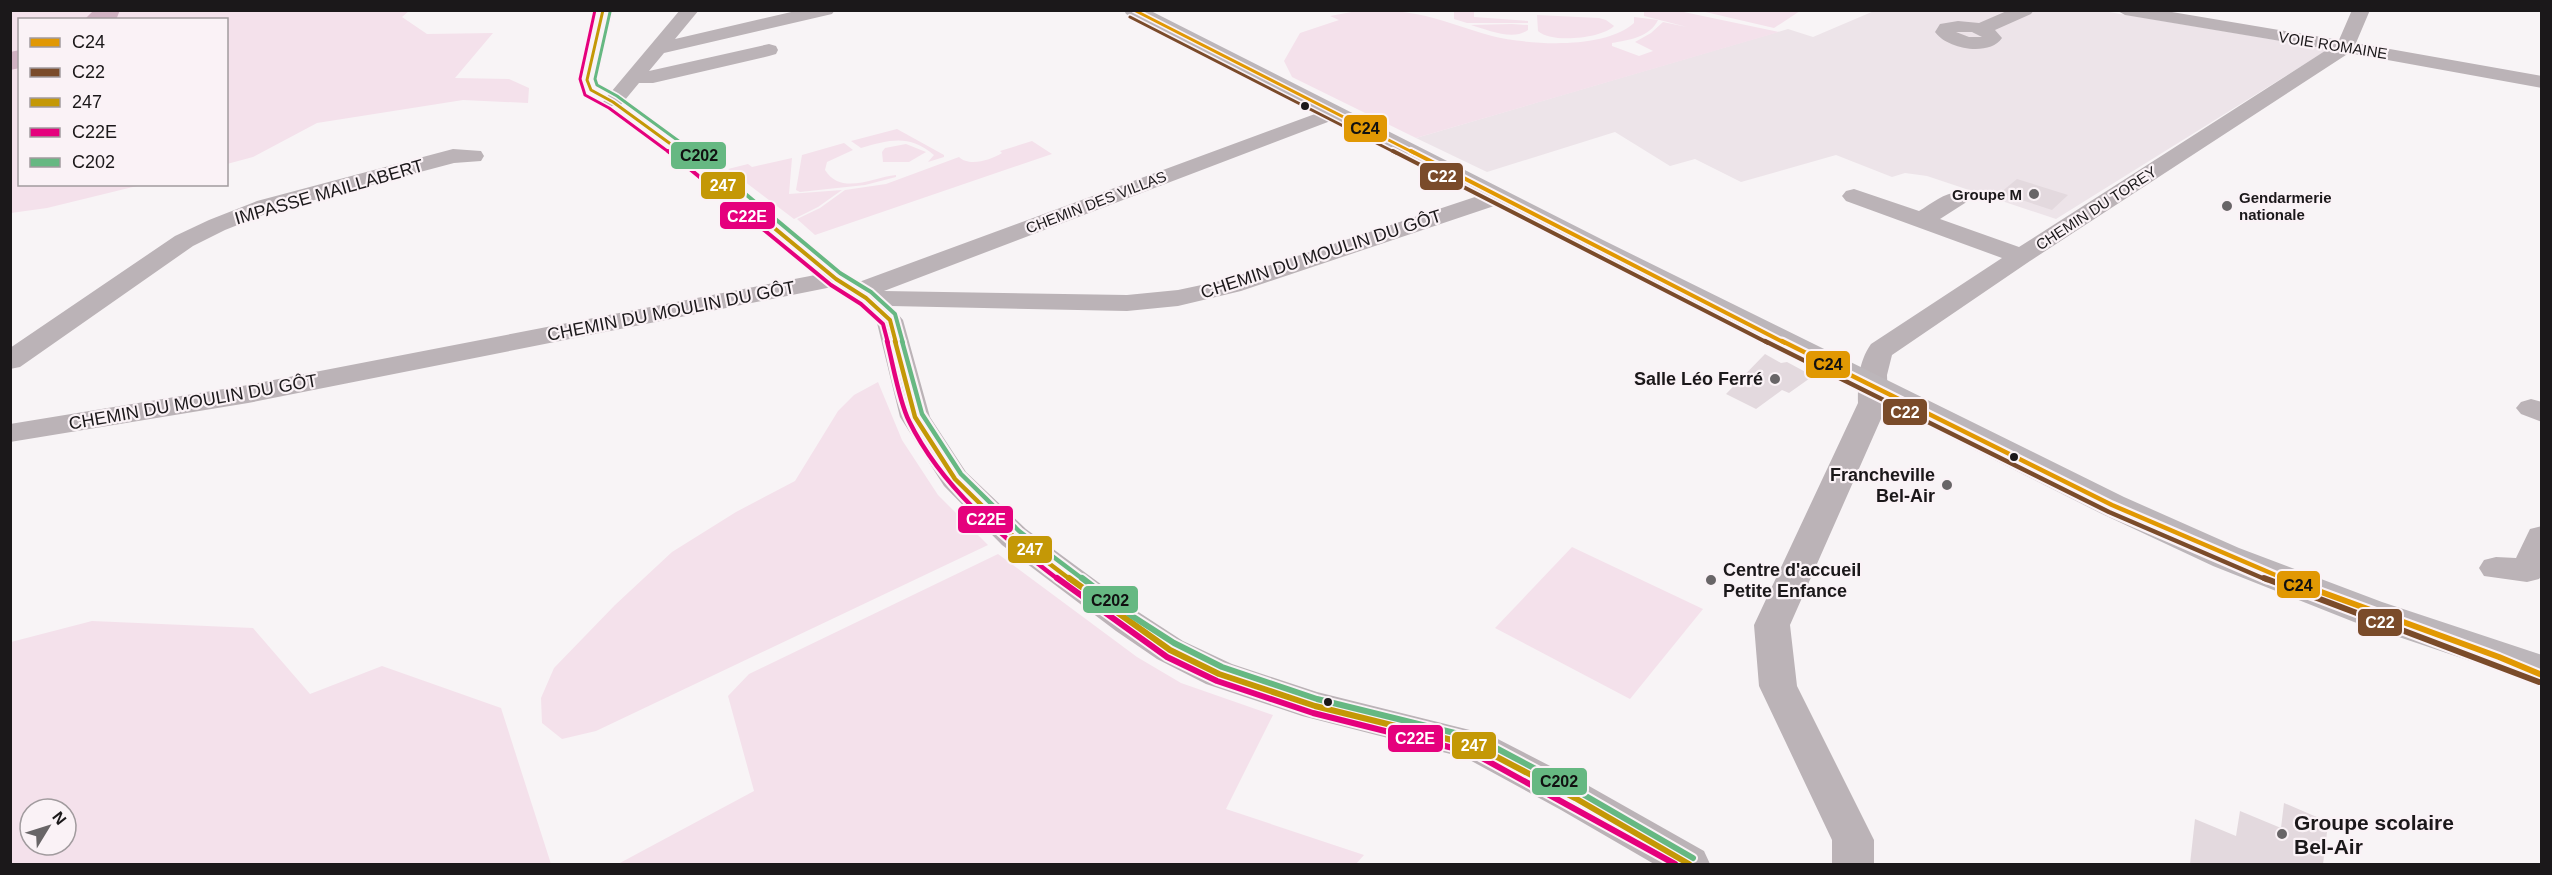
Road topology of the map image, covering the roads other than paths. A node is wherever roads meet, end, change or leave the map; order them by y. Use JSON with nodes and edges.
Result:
{"nodes":[{"id":1,"x":690,"y":10,"type":"edge"},
{"id":2,"x":826,"y":10,"type":"edge"},
{"id":3,"x":1133,"y":10,"type":"edge"},
{"id":4,"x":2025,"y":10,"type":"edge"},
{"id":5,"x":2125,"y":10,"type":"edge"},
{"id":6,"x":2361,"y":10,"type":"edge"},
{"id":7,"x":1981,"y":29,"type":"dead end"},
{"id":8,"x":2345,"y":47,"type":"junction"},
{"id":9,"x":657,"y":49,"type":"junction"},
{"id":10,"x":769,"y":50,"type":"dead end"},
{"id":11,"x":633,"y":77,"type":"junction"},
{"id":12,"x":2541,"y":82,"type":"edge"},
{"id":13,"x":613,"y":102,"type":"dead end"},
{"id":14,"x":1334,"y":113,"type":"junction"},
{"id":15,"x":473,"y":156,"type":"dead end"},
{"id":16,"x":1854,"y":196,"type":"dead end"},
{"id":17,"x":1498,"y":197,"type":"junction"},
{"id":18,"x":1957,"y":198,"type":"dead end"},
{"id":19,"x":1921,"y":220,"type":"junction"},
{"id":20,"x":2021,"y":256,"type":"junction"},
{"id":21,"x":862,"y":295,"type":"junction"},
{"id":22,"x":13,"y":359,"type":"edge"},
{"id":23,"x":1872,"y":386,"type":"junction"},
{"id":24,"x":10,"y":433,"type":"edge"},
{"id":25,"x":2541,"y":537,"type":"edge"},
{"id":26,"x":2496,"y":568,"type":"dead end"},
{"id":27,"x":2532,"y":669,"type":"edge"},
{"id":28,"x":1689,"y":864,"type":"edge"},
{"id":29,"x":1853,"y":864,"type":"edge"}],
"edges":[{"from":1,"to":9,"type":"street"},
{"from":2,"to":9,"type":"street"},
{"from":3,"to":14,"type":"main road"},
{"from":4,"to":7,"type":"street"},
{"from":5,"to":8,"type":"street","name":"VOIE ROMAINE"},
{"from":6,"to":8,"type":"street"},
{"from":8,"to":12,"type":"street","name":"VOIE ROMAINE"},
{"from":8,"to":20,"type":"street","name":"CHEMIN DU TOREY"},
{"from":9,"to":11,"type":"street"},
{"from":10,"to":11,"type":"street"},
{"from":11,"to":13,"type":"street"},
{"from":14,"to":17,"type":"main road"},
{"from":14,"to":21,"type":"street","name":"CHEMIN DES VILLAS"},
{"from":15,"to":22,"type":"street","name":"IMPASSE MAILLABERT"},
{"from":16,"to":19,"type":"street"},
{"from":17,"to":21,"type":"street","name":"CHEMIN DU MOULIN DU GÔT"},
{"from":17,"to":23,"type":"main road"},
{"from":18,"to":19,"type":"street"},
{"from":19,"to":20,"type":"street"},
{"from":20,"to":23,"type":"street","name":"CHEMIN DU TOREY"},
{"from":21,"to":24,"type":"street","name":"CHEMIN DU MOULIN DU GÔT"},
{"from":21,"to":28,"type":"street"},
{"from":23,"to":27,"type":"main road"},
{"from":23,"to":29,"type":"street","name":"CHEMIN DU TOREY"},
{"from":25,"to":26,"type":"street"}]}
